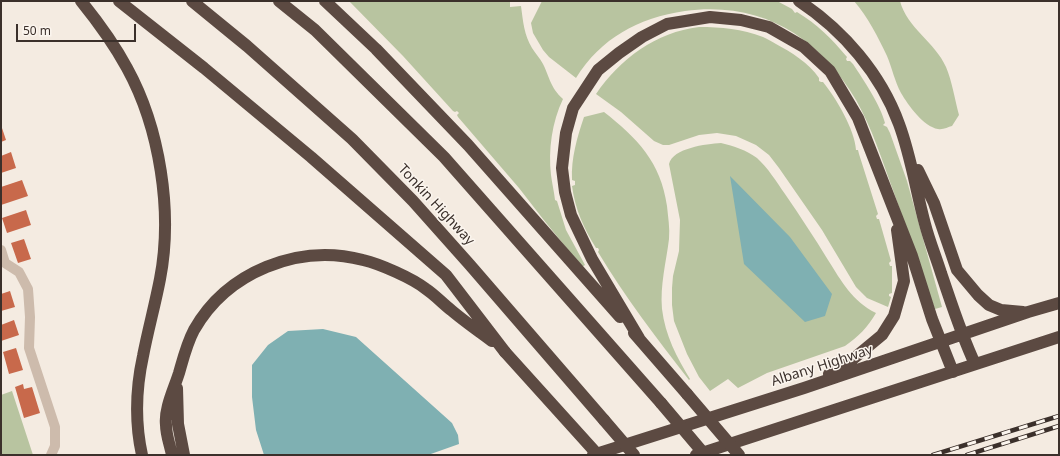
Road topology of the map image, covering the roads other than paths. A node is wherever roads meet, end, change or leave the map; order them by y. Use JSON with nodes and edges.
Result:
{"nodes":[{"id":1,"x":81,"y":1,"type":"edge"},
{"id":2,"x":119,"y":1,"type":"edge"},
{"id":3,"x":192,"y":1,"type":"edge"},
{"id":4,"x":279,"y":1,"type":"edge"},
{"id":5,"x":325,"y":1,"type":"edge"},
{"id":6,"x":799,"y":1,"type":"edge"},
{"id":7,"x":908,"y":149,"type":"junction"},
{"id":8,"x":895,"y":213,"type":"junction"},
{"id":9,"x":1,"y":250,"type":"edge"},
{"id":10,"x":3,"y":264,"type":"edge"},
{"id":11,"x":1059,"y":303,"type":"edge"},
{"id":12,"x":1028,"y":312,"type":"junction"},
{"id":13,"x":962,"y":335,"type":"junction"},
{"id":14,"x":1059,"y":337,"type":"edge"},
{"id":15,"x":639,"y":338,"type":"junction"},
{"id":16,"x":941,"y":341,"type":"junction"},
{"id":17,"x":505,"y":352,"type":"junction"},
{"id":18,"x":975,"y":364,"type":"junction"},
{"id":19,"x":953,"y":372,"type":"junction"},
{"id":20,"x":177,"y":381,"type":"junction"},
{"id":21,"x":804,"y":388,"type":"junction"},
{"id":22,"x":51,"y":455,"type":"edge"},
{"id":23,"x":142,"y":455,"type":"edge"},
{"id":24,"x":172,"y":455,"type":"edge"},
{"id":25,"x":184,"y":455,"type":"edge"},
{"id":26,"x":593,"y":455,"type":"edge"},
{"id":27,"x":598,"y":455,"type":"edge"},
{"id":28,"x":634,"y":455,"type":"edge"},
{"id":29,"x":696,"y":455,"type":"edge"},
{"id":30,"x":705,"y":455,"type":"edge"},
{"id":31,"x":739,"y":455,"type":"edge"}],
"edges":[{"from":1,"to":23,"type":"highway"},
{"from":2,"to":17,"type":"highway"},
{"from":3,"to":28,"type":"highway","name":"Tonkin Highway","bridge":true},
{"from":4,"to":30,"type":"highway","bridge":true},
{"from":5,"to":15,"type":"highway"},
{"from":6,"to":7,"type":"highway"},
{"from":7,"to":12,"type":"highway"},
{"from":7,"to":13,"type":"highway"},
{"from":8,"to":15,"type":"highway"},
{"from":8,"to":16,"type":"highway"},
{"from":8,"to":21,"type":"highway"},
{"from":9,"to":10,"type":"street"},
{"from":10,"to":22,"type":"street"},
{"from":11,"to":12,"type":"highway","name":"Albany Highway"},
{"from":12,"to":13,"type":"highway","name":"Albany Highway"},
{"from":13,"to":16,"type":"highway","name":"Albany Highway"},
{"from":13,"to":18,"type":"highway"},
{"from":14,"to":18,"type":"highway"},
{"from":15,"to":31,"type":"highway","bridge":true},
{"from":16,"to":19,"type":"highway"},
{"from":16,"to":21,"type":"highway","name":"Albany Highway"},
{"from":17,"to":20,"type":"highway"},
{"from":17,"to":27,"type":"highway","bridge":true},
{"from":18,"to":19,"type":"highway"},
{"from":19,"to":29,"type":"highway"},
{"from":20,"to":24,"type":"highway"},
{"from":20,"to":25,"type":"highway"},
{"from":21,"to":26,"type":"highway","name":"Albany Highway"}]}
